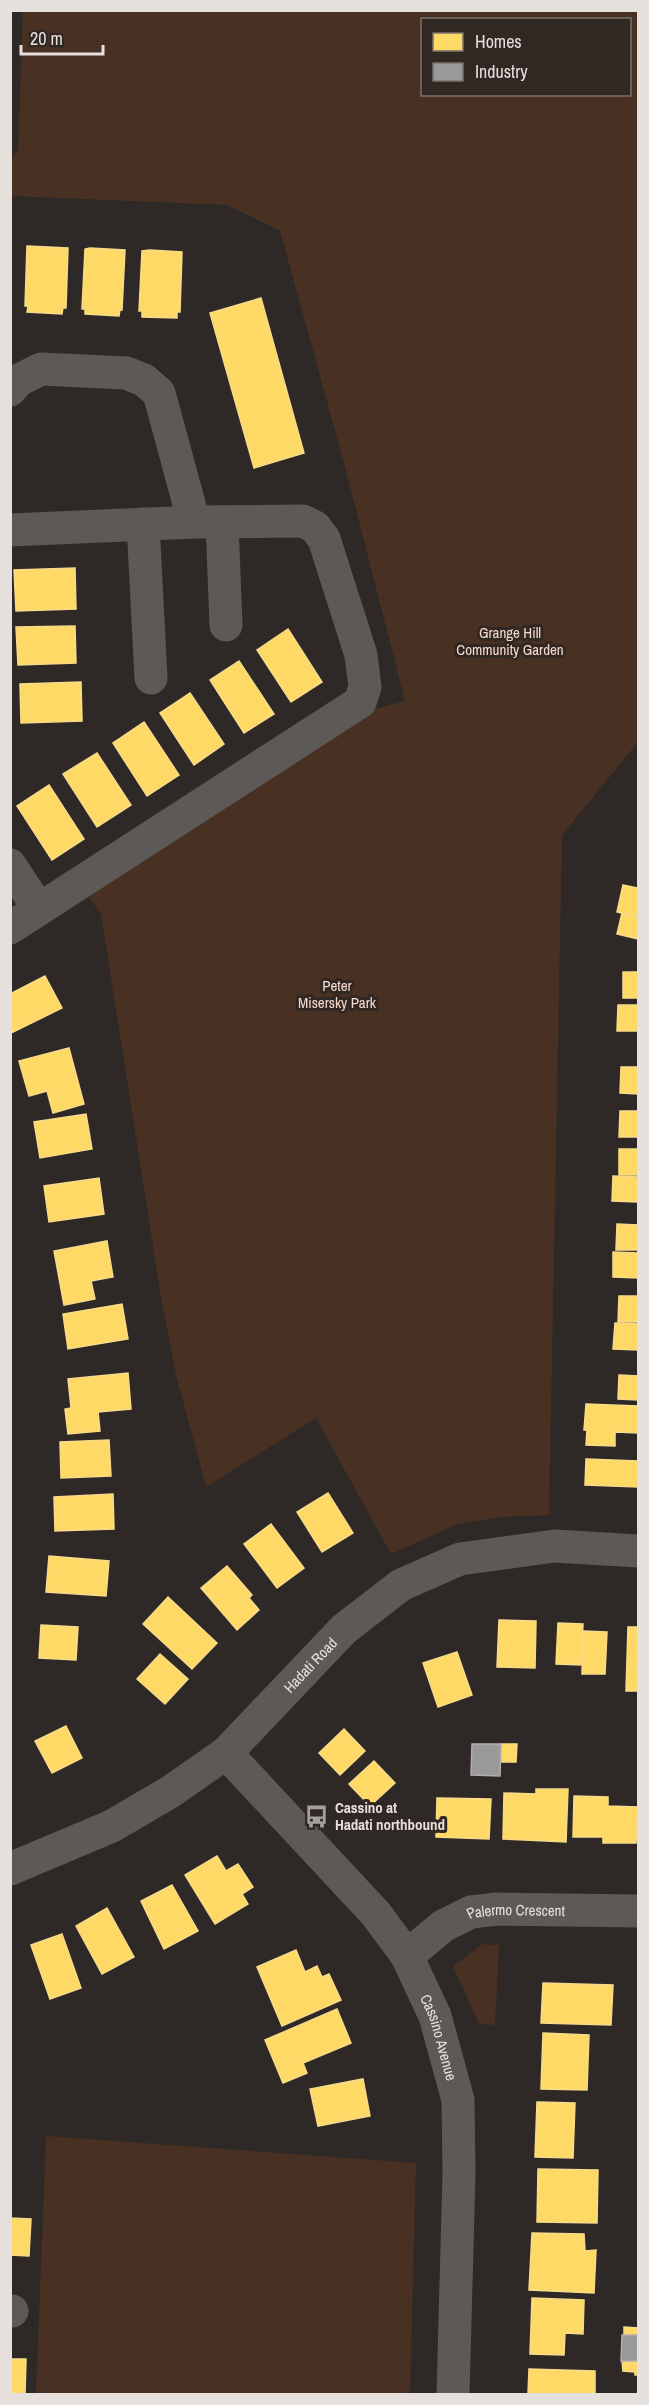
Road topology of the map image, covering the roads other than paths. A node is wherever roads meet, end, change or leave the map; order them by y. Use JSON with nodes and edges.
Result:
{"nodes":[{"id":1,"x":10,"y":390,"type":"edge"},
{"id":2,"x":208,"y":522,"type":"junction"},
{"id":3,"x":143,"y":524,"type":"junction"},
{"id":4,"x":10,"y":530,"type":"edge"},
{"id":5,"x":226,"y":625,"type":"dead end"},
{"id":6,"x":151,"y":678,"type":"dead end"},
{"id":7,"x":10,"y":865,"type":"edge"},
{"id":8,"x":39,"y":909,"type":"junction"},
{"id":9,"x":10,"y":928,"type":"edge"},
{"id":10,"x":639,"y":1551,"type":"edge"},
{"id":11,"x":226,"y":1753,"type":"junction"},
{"id":12,"x":10,"y":1869,"type":"edge"},
{"id":13,"x":639,"y":1911,"type":"edge"},
{"id":14,"x":407,"y":1956,"type":"junction"},
{"id":15,"x":453,"y":2394,"type":"edge"}],
"edges":[{"from":1,"to":2,"type":"street"},
{"from":2,"to":3,"type":"street"},
{"from":2,"to":5,"type":"street"},
{"from":2,"to":8,"type":"street"},
{"from":3,"to":4,"type":"street"},
{"from":3,"to":6,"type":"street"},
{"from":7,"to":8,"type":"street"},
{"from":8,"to":9,"type":"street"},
{"from":10,"to":11,"type":"street","name":"Hadati Road"},
{"from":11,"to":12,"type":"street","name":"Hadati Road"},
{"from":11,"to":14,"type":"street","name":"Cassino Avenue"},
{"from":13,"to":14,"type":"street","name":"Palermo Crescent"},
{"from":14,"to":15,"type":"street","name":"Cassino Avenue"}]}
